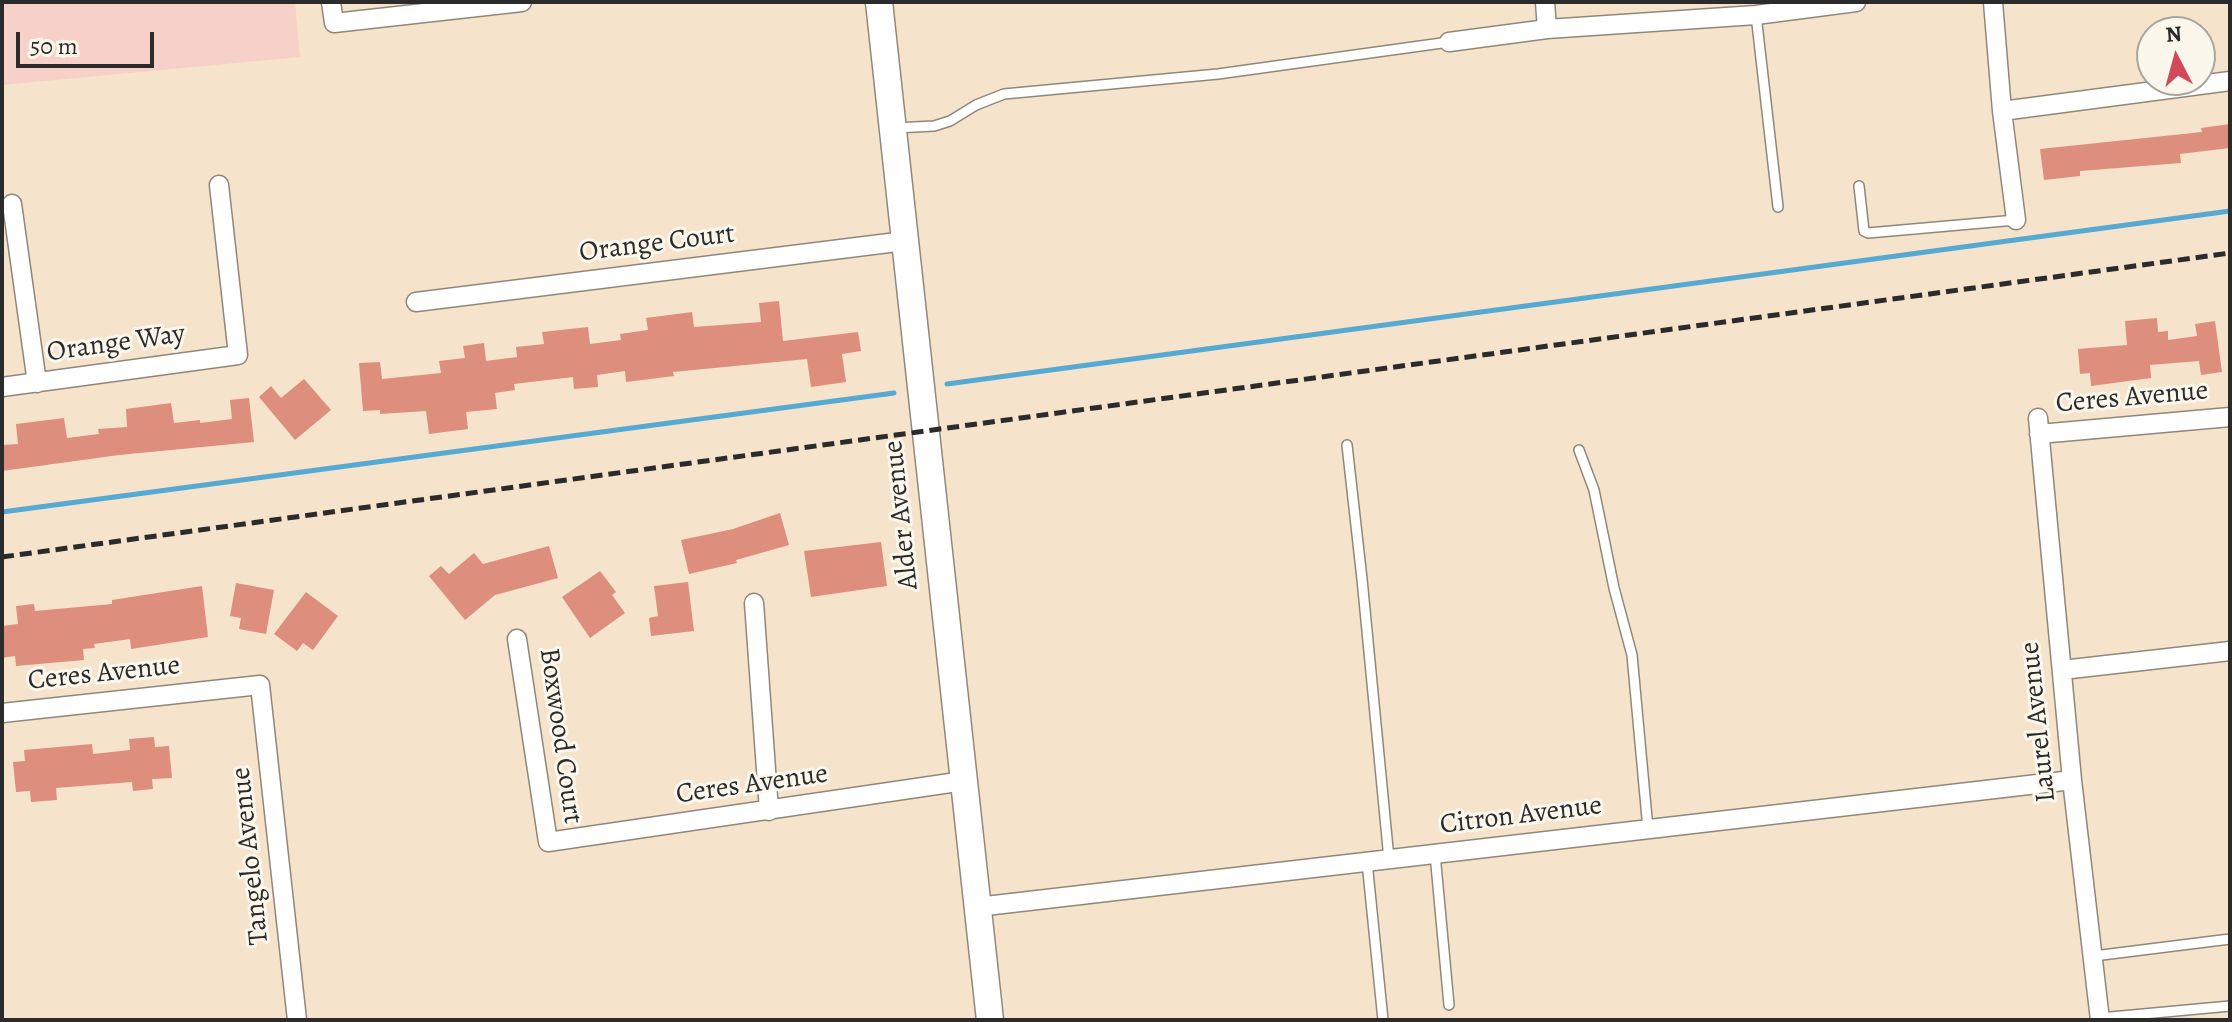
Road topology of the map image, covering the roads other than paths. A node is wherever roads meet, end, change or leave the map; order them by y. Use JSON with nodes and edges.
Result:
{"nodes":[{"id":1,"x":331,"y":2,"type":"edge"},
{"id":2,"x":522,"y":2,"type":"edge"},
{"id":3,"x":879,"y":2,"type":"edge"},
{"id":4,"x":1545,"y":2,"type":"edge"},
{"id":5,"x":1856,"y":2,"type":"edge"},
{"id":6,"x":1993,"y":2,"type":"edge"},
{"id":7,"x":1756,"y":15,"type":"junction"},
{"id":8,"x":1547,"y":29,"type":"junction"},
{"id":9,"x":1449,"y":42,"type":"joint"},
{"id":10,"x":2230,"y":81,"type":"edge"},
{"id":11,"x":2002,"y":111,"type":"junction"},
{"id":12,"x":893,"y":128,"type":"junction"},
{"id":13,"x":219,"y":185,"type":"dead end"},
{"id":14,"x":1859,"y":186,"type":"dead end"},
{"id":15,"x":12,"y":204,"type":"dead end"},
{"id":16,"x":1778,"y":207,"type":"dead end"},
{"id":17,"x":2016,"y":220,"type":"joint"},
{"id":18,"x":905,"y":241,"type":"junction"},
{"id":19,"x":416,"y":302,"type":"dead end"},
{"id":20,"x":37,"y":383,"type":"junction"},
{"id":21,"x":2,"y":387,"type":"edge"},
{"id":22,"x":2230,"y":417,"type":"edge"},
{"id":23,"x":2038,"y":426,"type":"joint"},
{"id":24,"x":1347,"y":445,"type":"dead end"},
{"id":25,"x":1579,"y":450,"type":"dead end"},
{"id":26,"x":754,"y":603,"type":"dead end"},
{"id":27,"x":517,"y":639,"type":"dead end"},
{"id":28,"x":2230,"y":651,"type":"edge"},
{"id":29,"x":2062,"y":670,"type":"junction"},
{"id":30,"x":260,"y":685,"type":"joint"},
{"id":31,"x":2,"y":713,"type":"edge"},
{"id":32,"x":2072,"y":780,"type":"junction"},
{"id":33,"x":964,"y":781,"type":"junction"},
{"id":34,"x":769,"y":811,"type":"junction"},
{"id":35,"x":1648,"y":829,"type":"junction"},
{"id":36,"x":548,"y":842,"type":"joint"},
{"id":37,"x":1435,"y":854,"type":"junction"},
{"id":38,"x":1389,"y":859,"type":"junction"},
{"id":39,"x":1367,"y":862,"type":"junction"},
{"id":40,"x":977,"y":907,"type":"junction"},
{"id":41,"x":2230,"y":939,"type":"edge"},
{"id":42,"x":2094,"y":956,"type":"junction"},
{"id":43,"x":1449,"y":1005,"type":"dead end"},
{"id":44,"x":2230,"y":1006,"type":"edge"},
{"id":45,"x":2100,"y":1019,"type":"edge"},
{"id":46,"x":297,"y":1020,"type":"edge"},
{"id":47,"x":990,"y":1020,"type":"edge"},
{"id":48,"x":1383,"y":1020,"type":"edge"}],
"edges":[{"from":1,"to":2,"type":"street"},
{"from":3,"to":12,"type":"main road","name":"Alder Avenue"},
{"from":4,"to":8,"type":"street"},
{"from":5,"to":7,"type":"street"},
{"from":6,"to":11,"type":"street"},
{"from":7,"to":8,"type":"street"},
{"from":7,"to":16,"type":"lane"},
{"from":8,"to":9,"type":"street"},
{"from":9,"to":12,"type":"lane"},
{"from":10,"to":11,"type":"street"},
{"from":11,"to":17,"type":"street"},
{"from":12,"to":18,"type":"main road","name":"Alder Avenue"},
{"from":13,"to":20,"type":"street","name":"Orange Way"},
{"from":14,"to":17,"type":"lane"},
{"from":15,"to":20,"type":"street"},
{"from":18,"to":19,"type":"street","name":"Orange Court"},
{"from":18,"to":33,"type":"main road","name":"Alder Avenue"},
{"from":20,"to":21,"type":"street","name":"Orange Way"},
{"from":22,"to":23,"type":"street","name":"Ceres Avenue"},
{"from":23,"to":29,"type":"street","name":"Laurel Avenue"},
{"from":24,"to":38,"type":"lane"},
{"from":25,"to":35,"type":"lane"},
{"from":26,"to":34,"type":"street"},
{"from":27,"to":36,"type":"street","name":"Boxwood Court"},
{"from":28,"to":29,"type":"street"},
{"from":29,"to":32,"type":"street","name":"Laurel Avenue"},
{"from":30,"to":31,"type":"street","name":"Ceres Avenue"},
{"from":30,"to":46,"type":"street","name":"Tangelo Avenue"},
{"from":32,"to":35,"type":"street","name":"Citron Avenue"},
{"from":32,"to":42,"type":"street","name":"Laurel Avenue"},
{"from":33,"to":34,"type":"street","name":"Ceres Avenue"},
{"from":33,"to":40,"type":"main road","name":"Alder Avenue"},
{"from":34,"to":36,"type":"street","name":"Ceres Avenue"},
{"from":35,"to":37,"type":"street","name":"Citron Avenue"},
{"from":37,"to":38,"type":"street","name":"Citron Avenue"},
{"from":37,"to":43,"type":"lane"},
{"from":38,"to":39,"type":"street","name":"Citron Avenue"},
{"from":39,"to":40,"type":"street","name":"Citron Avenue"},
{"from":39,"to":48,"type":"lane"},
{"from":40,"to":47,"type":"main road","name":"Alder Avenue"},
{"from":41,"to":42,"type":"lane"},
{"from":42,"to":45,"type":"street","name":"Laurel Avenue"},
{"from":44,"to":45,"type":"lane"}]}
